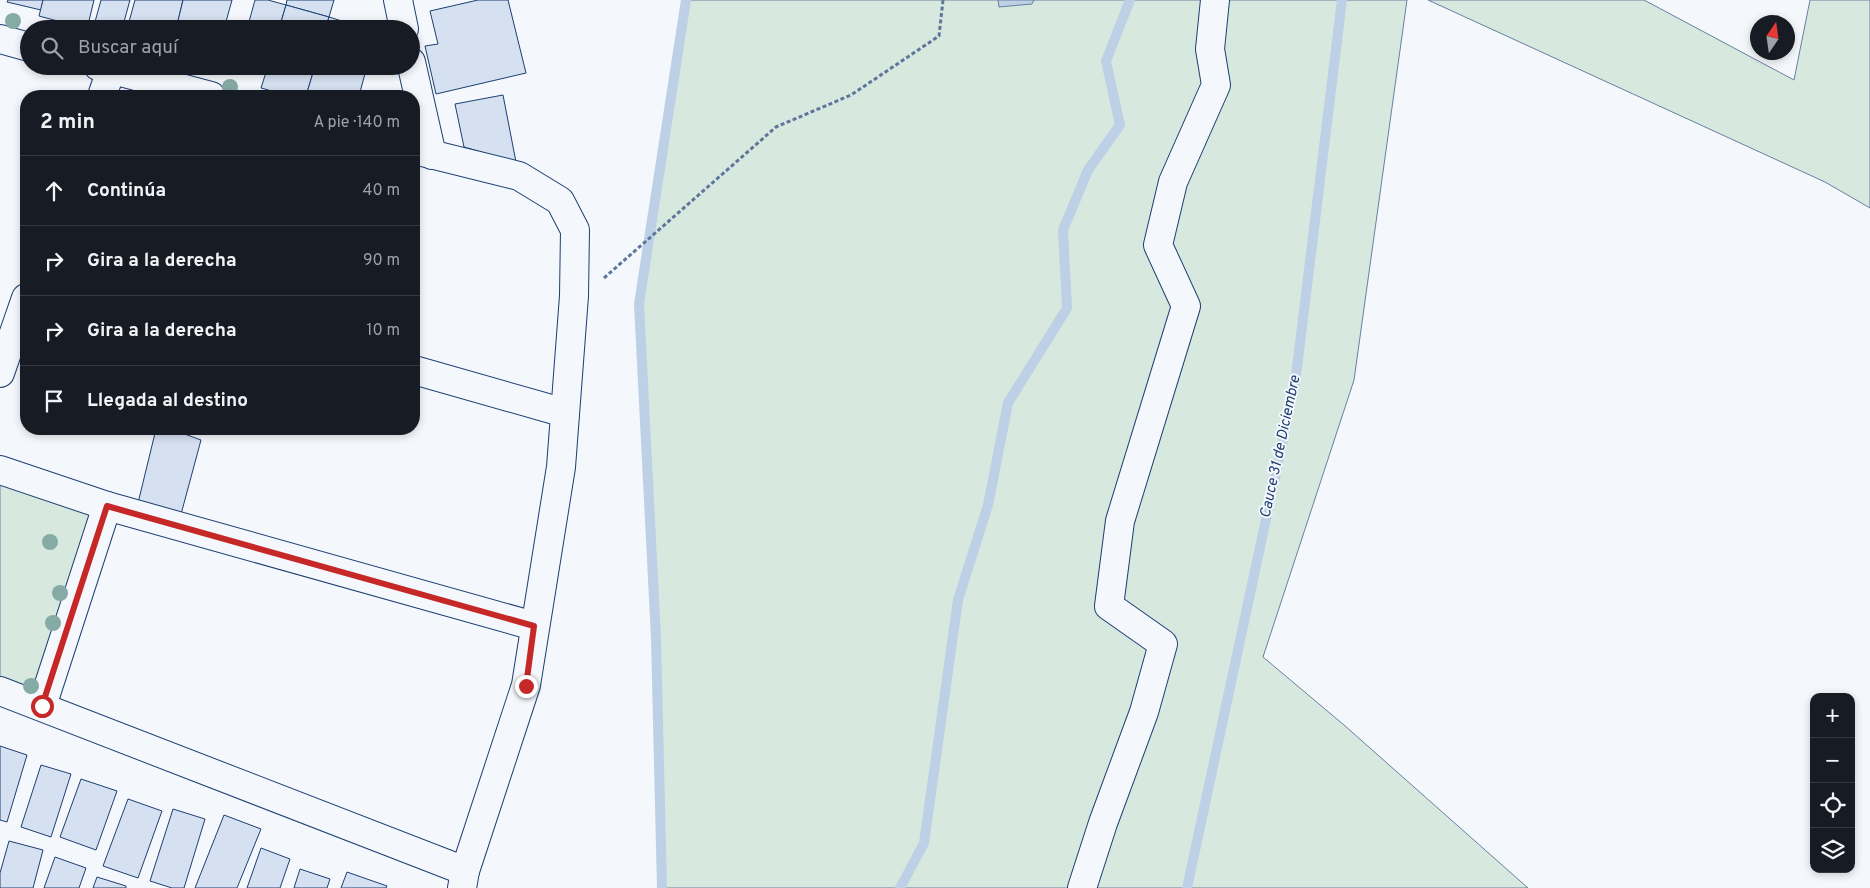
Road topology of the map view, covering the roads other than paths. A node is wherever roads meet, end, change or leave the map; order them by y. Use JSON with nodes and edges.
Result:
{"nodes":[{"id":1,"x":398,"y":0,"type":"edge"},
{"id":2,"x":1215,"y":0,"type":"edge"},
{"id":3,"x":402,"y":20,"type":"edge"},
{"id":4,"x":0,"y":39,"type":"edge"},
{"id":5,"x":20,"y":45,"type":"edge"},
{"id":6,"x":104,"y":75,"type":"edge"},
{"id":7,"x":131,"y":75,"type":"edge"},
{"id":8,"x":413,"y":75,"type":"edge"},
{"id":9,"x":103,"y":90,"type":"edge"},
{"id":10,"x":188,"y":90,"type":"edge"},
{"id":11,"x":415,"y":90,"type":"edge"},
{"id":12,"x":420,"y":130,"type":"edge"},
{"id":13,"x":423,"y":153,"type":"edge"},
{"id":14,"x":20,"y":315,"type":"edge"},
{"id":15,"x":420,"y":372,"type":"edge"},
{"id":16,"x":0,"y":373,"type":"edge"},
{"id":17,"x":565,"y":413,"type":"junction"},
{"id":18,"x":0,"y":470,"type":"edge"},
{"id":19,"x":107,"y":506,"type":"junction"},
{"id":20,"x":534,"y":626,"type":"junction"},
{"id":21,"x":0,"y":691,"type":"edge"},
{"id":22,"x":42,"y":706,"type":"junction"},
{"id":23,"x":464,"y":880,"type":"edge"},
{"id":24,"x":1082,"y":888,"type":"edge"}],
"edges":[{"from":1,"to":3,"type":"street"},
{"from":2,"to":24,"type":"street"},
{"from":4,"to":5,"type":"street"},
{"from":6,"to":9,"type":"street"},
{"from":7,"to":10,"type":"street"},
{"from":8,"to":11,"type":"street"},
{"from":12,"to":13,"type":"street"},
{"from":13,"to":17,"type":"street"},
{"from":14,"to":16,"type":"street"},
{"from":15,"to":17,"type":"street"},
{"from":17,"to":20,"type":"street"},
{"from":18,"to":19,"type":"street"},
{"from":19,"to":20,"type":"street"},
{"from":19,"to":22,"type":"street"},
{"from":20,"to":23,"type":"street"},
{"from":21,"to":22,"type":"street"},
{"from":22,"to":23,"type":"street"}]}
